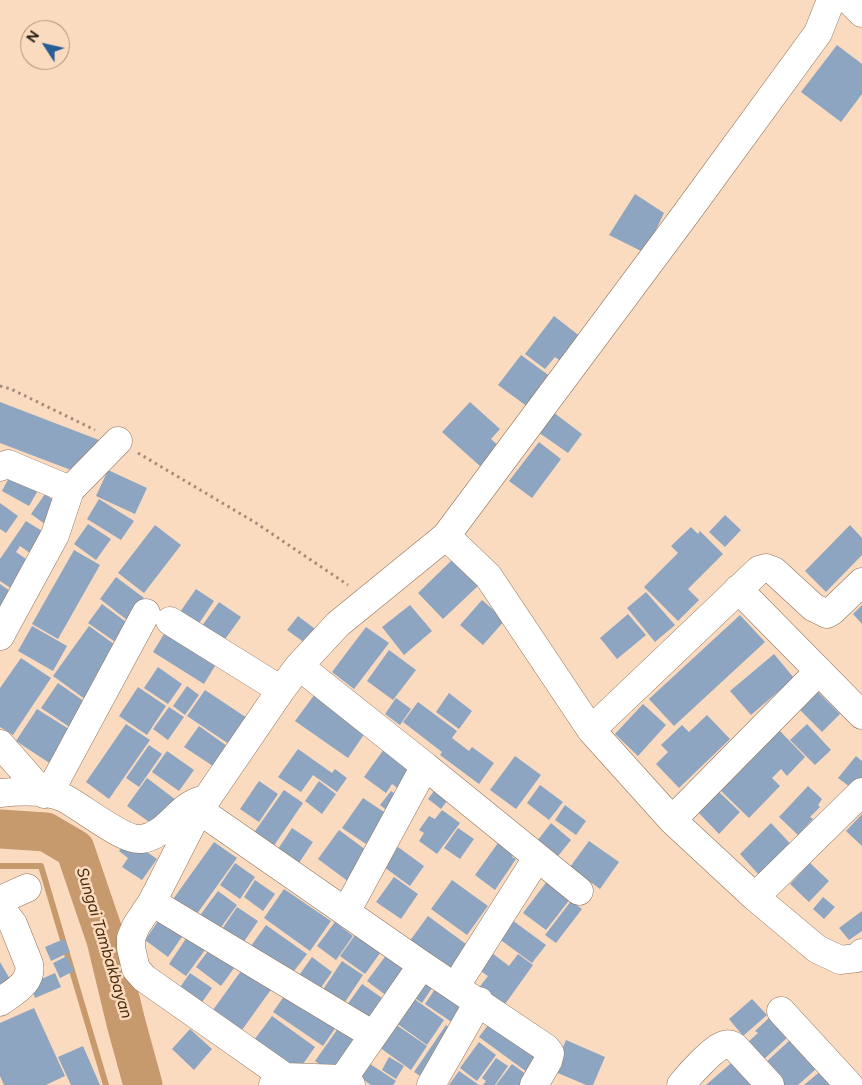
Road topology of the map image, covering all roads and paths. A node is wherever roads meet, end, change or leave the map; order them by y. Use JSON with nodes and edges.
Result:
{"nodes":[{"id":1,"x":831,"y":0,"type":"edge"},
{"id":2,"x":849,"y":0,"type":"edge"},
{"id":3,"x":862,"y":13,"type":"edge"},
{"id":4,"x":0,"y":386,"type":"edge"},
{"id":5,"x":118,"y":441,"type":"junction"},
{"id":6,"x":0,"y":467,"type":"edge"},
{"id":7,"x":70,"y":490,"type":"junction"},
{"id":8,"x":446,"y":536,"type":"junction"},
{"id":9,"x":862,"y":582,"type":"edge"},
{"id":10,"x":738,"y":589,"type":"junction"},
{"id":11,"x":368,"y":598,"type":"junction"},
{"id":12,"x":0,"y":636,"type":"edge"},
{"id":13,"x":299,"y":666,"type":"junction"},
{"id":14,"x":819,"y":671,"type":"junction"},
{"id":15,"x":281,"y":690,"type":"junction"},
{"id":16,"x":862,"y":715,"type":"edge"},
{"id":17,"x":591,"y":730,"type":"junction"},
{"id":18,"x":0,"y":744,"type":"edge"},
{"id":19,"x":425,"y":766,"type":"junction"},
{"id":20,"x":862,"y":792,"type":"edge"},
{"id":21,"x":0,"y":793,"type":"edge"},
{"id":22,"x":47,"y":794,"type":"junction"},
{"id":23,"x":203,"y":804,"type":"junction"},
{"id":24,"x":672,"y":820,"type":"junction"},
{"id":25,"x":537,"y":858,"type":"junction"},
{"id":26,"x":27,"y":888,"type":"dead end"},
{"id":27,"x":579,"y":891,"type":"dead end"},
{"id":28,"x":755,"y":897,"type":"junction"},
{"id":29,"x":353,"y":899,"type":"dead end"},
{"id":30,"x":0,"y":900,"type":"edge"},
{"id":31,"x":152,"y":902,"type":"junction"},
{"id":32,"x":0,"y":907,"type":"edge"},
{"id":33,"x":862,"y":953,"type":"edge"},
{"id":34,"x":422,"y":965,"type":"junction"},
{"id":35,"x":464,"y":973,"type":"dead end"},
{"id":36,"x":0,"y":1002,"type":"edge"},
{"id":37,"x":479,"y":1002,"type":"junction"},
{"id":38,"x":781,"y":1011,"type":"dead end"},
{"id":39,"x":373,"y":1036,"type":"junction"},
{"id":40,"x":279,"y":1082,"type":"edge"},
{"id":41,"x":347,"y":1082,"type":"edge"},
{"id":42,"x":431,"y":1085,"type":"edge"},
{"id":43,"x":534,"y":1085,"type":"edge"},
{"id":44,"x":680,"y":1085,"type":"edge"},
{"id":45,"x":770,"y":1085,"type":"edge"},
{"id":46,"x":849,"y":1085,"type":"edge"}],
"edges":[{"from":1,"to":8,"type":"street"},
{"from":2,"to":3,"type":"street"},
{"from":4,"to":5,"type":"path"},
{"from":5,"to":7,"type":"street"},
{"from":5,"to":11,"type":"path"},
{"from":6,"to":7,"type":"street"},
{"from":7,"to":12,"type":"street"},
{"from":8,"to":11,"type":"street"},
{"from":8,"to":17,"type":"street"},
{"from":9,"to":10,"type":"street"},
{"from":10,"to":14,"type":"street"},
{"from":10,"to":17,"type":"street"},
{"from":11,"to":13,"type":"street"},
{"from":13,"to":15,"type":"street"},
{"from":13,"to":19,"type":"street"},
{"from":14,"to":16,"type":"street"},
{"from":14,"to":24,"type":"street"},
{"from":15,"to":22,"type":"street"},
{"from":15,"to":23,"type":"street"},
{"from":17,"to":24,"type":"street"},
{"from":18,"to":22,"type":"street"},
{"from":19,"to":25,"type":"street"},
{"from":19,"to":29,"type":"street"},
{"from":20,"to":28,"type":"street"},
{"from":21,"to":22,"type":"street"},
{"from":22,"to":23,"type":"street"},
{"from":23,"to":31,"type":"street"},
{"from":23,"to":34,"type":"street"},
{"from":24,"to":28,"type":"street"},
{"from":25,"to":27,"type":"street"},
{"from":25,"to":35,"type":"street"},
{"from":26,"to":30,"type":"street"},
{"from":28,"to":33,"type":"street"},
{"from":31,"to":39,"type":"street"},
{"from":31,"to":40,"type":"street"},
{"from":32,"to":36,"type":"street"},
{"from":34,"to":37,"type":"street"},
{"from":34,"to":39,"type":"street"},
{"from":37,"to":42,"type":"street"},
{"from":37,"to":43,"type":"street"},
{"from":38,"to":46,"type":"street"},
{"from":39,"to":41,"type":"street"},
{"from":40,"to":41,"type":"street"},
{"from":44,"to":45,"type":"street"}]}
